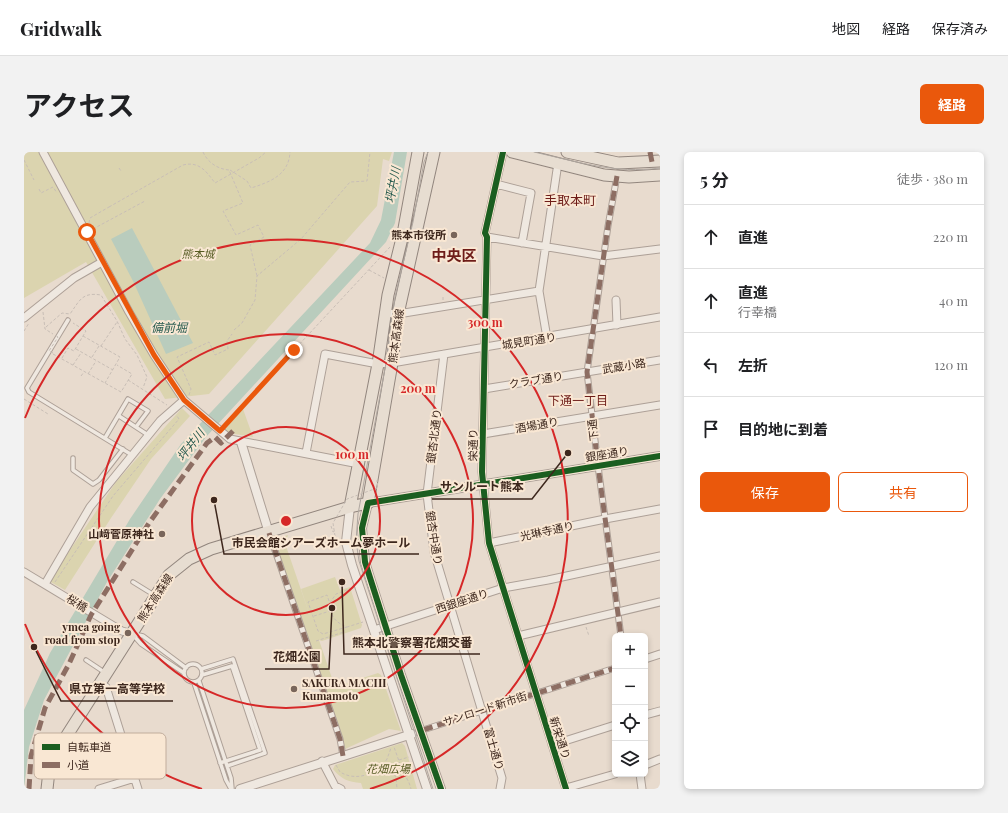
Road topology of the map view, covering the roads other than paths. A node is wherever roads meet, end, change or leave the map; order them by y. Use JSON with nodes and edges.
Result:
{"nodes":[{"id":1,"x":43,"y":152,"type":"edge"},
{"id":2,"x":418,"y":152,"type":"edge"},
{"id":3,"x":434,"y":152,"type":"edge"},
{"id":4,"x":503,"y":152,"type":"edge"},
{"id":5,"x":512,"y":152,"type":"edge"},
{"id":6,"x":571,"y":152,"type":"edge"},
{"id":7,"x":660,"y":161,"type":"edge"},
{"id":8,"x":558,"y":163,"type":"junction"},
{"id":9,"x":618,"y":163,"type":"junction"},
{"id":10,"x":660,"y":175,"type":"edge"},
{"id":11,"x":617,"y":176,"type":"junction"},
{"id":12,"x":496,"y":184,"type":"junction"},
{"id":13,"x":487,"y":237,"type":"junction"},
{"id":14,"x":522,"y":242,"type":"junction"},
{"id":15,"x":546,"y":247,"type":"junction"},
{"id":16,"x":660,"y":249,"type":"edge"},
{"id":17,"x":603,"y":256,"type":"junction"},
{"id":18,"x":102,"y":262,"type":"junction"},
{"id":19,"x":539,"y":291,"type":"junction"},
{"id":20,"x":616,"y":300,"type":"dead end"},
{"id":21,"x":484,"y":301,"type":"junction"},
{"id":22,"x":386,"y":313,"type":"junction"},
{"id":23,"x":398,"y":314,"type":"junction"},
{"id":24,"x":660,"y":317,"type":"edge"},
{"id":25,"x":24,"y":318,"type":"edge"},
{"id":26,"x":68,"y":320,"type":"road end"},
{"id":27,"x":617,"y":326,"type":"junction"},
{"id":28,"x":595,"y":330,"type":"junction"},
{"id":29,"x":547,"y":338,"type":"junction"},
{"id":30,"x":484,"y":348,"type":"junction"},
{"id":31,"x":444,"y":354,"type":"junction"},
{"id":32,"x":660,"y":360,"type":"edge"},
{"id":33,"x":392,"y":363,"type":"junction"},
{"id":34,"x":378,"y":364,"type":"junction"},
{"id":35,"x":588,"y":372,"type":"junction"},
{"id":36,"x":484,"y":389,"type":"junction"},
{"id":37,"x":184,"y":400,"type":"junction"},
{"id":38,"x":660,"y":405,"type":"edge"},
{"id":39,"x":119,"y":416,"type":"junction"},
{"id":40,"x":591,"y":416,"type":"junction"},
{"id":41,"x":136,"y":427,"type":"junction"},
{"id":42,"x":483,"y":434,"type":"junction"},
{"id":43,"x":148,"y":435,"type":"junction"},
{"id":44,"x":105,"y":438,"type":"junction"},
{"id":45,"x":241,"y":442,"type":"junction"},
{"id":46,"x":123,"y":449,"type":"junction"},
{"id":47,"x":306,"y":454,"type":"junction"},
{"id":48,"x":132,"y":455,"type":"junction"},
{"id":49,"x":660,"y":456,"type":"edge"},
{"id":50,"x":73,"y":458,"type":"dead end"},
{"id":51,"x":359,"y":464,"type":"junction"},
{"id":52,"x":598,"y":466,"type":"junction"},
{"id":53,"x":482,"y":485,"type":"junction"},
{"id":54,"x":427,"y":494,"type":"junction"},
{"id":55,"x":368,"y":503,"type":"junction"},
{"id":56,"x":350,"y":506,"type":"junction"},
{"id":57,"x":660,"y":510,"type":"edge"},
{"id":58,"x":605,"y":519,"type":"junction"},
{"id":59,"x":270,"y":532,"type":"junction"},
{"id":60,"x":489,"y":543,"type":"junction"},
{"id":61,"x":660,"y":556,"type":"edge"},
{"id":62,"x":611,"y":566,"type":"junction"},
{"id":63,"x":24,"y":572,"type":"edge"},
{"id":64,"x":133,"y":582,"type":"dead end"},
{"id":65,"x":45,"y":584,"type":"junction"},
{"id":66,"x":503,"y":588,"type":"junction"},
{"id":67,"x":156,"y":596,"type":"junction"},
{"id":68,"x":660,"y":602,"type":"edge"},
{"id":69,"x":449,"y":605,"type":"junction"},
{"id":70,"x":618,"y":612,"type":"junction"},
{"id":71,"x":385,"y":627,"type":"junction"},
{"id":72,"x":374,"y":630,"type":"junction"},
{"id":73,"x":621,"y":633,"type":"edge"},
{"id":74,"x":133,"y":634,"type":"junction"},
{"id":75,"x":518,"y":636,"type":"junction"},
{"id":76,"x":660,"y":654,"type":"edge"},
{"id":77,"x":648,"y":658,"type":"edge"},
{"id":78,"x":86,"y":660,"type":"dead end"},
{"id":79,"x":186,"y":668,"type":"junction"},
{"id":80,"x":201,"y":669,"type":"junction"},
{"id":81,"x":612,"y":669,"type":"edge"},
{"id":82,"x":184,"y":673,"type":"junction"},
{"id":83,"x":107,"y":674,"type":"junction"},
{"id":84,"x":202,"y":675,"type":"junction"},
{"id":85,"x":198,"y":681,"type":"junction"},
{"id":86,"x":194,"y":682,"type":"junction"},
{"id":87,"x":100,"y":683,"type":"junction"},
{"id":88,"x":535,"y":693,"type":"junction"},
{"id":89,"x":482,"y":710,"type":"junction"},
{"id":90,"x":660,"y":711,"type":"edge"},
{"id":91,"x":648,"y":714,"type":"edge"},
{"id":92,"x":612,"y":726,"type":"edge"},
{"id":93,"x":421,"y":731,"type":"junction"},
{"id":94,"x":68,"y":733,"type":"edge"},
{"id":95,"x":121,"y":733,"type":"edge"},
{"id":96,"x":409,"y":735,"type":"junction"},
{"id":97,"x":552,"y":745,"type":"junction"},
{"id":98,"x":343,"y":756,"type":"junction"},
{"id":99,"x":660,"y":759,"type":"edge"},
{"id":100,"x":225,"y":761,"type":"junction"},
{"id":101,"x":322,"y":761,"type":"junction"},
{"id":102,"x":220,"y":763,"type":"junction"},
{"id":103,"x":648,"y":764,"type":"edge"},
{"id":104,"x":227,"y":766,"type":"junction"},
{"id":105,"x":612,"y":775,"type":"edge"},
{"id":106,"x":640,"y":777,"type":"edge"},
{"id":107,"x":48,"y":779,"type":"edge"},
{"id":108,"x":132,"y":779,"type":"edge"},
{"id":109,"x":135,"y":779,"type":"edge"},
{"id":110,"x":426,"y":788,"type":"edge"},
{"id":111,"x":566,"y":788,"type":"edge"},
{"id":112,"x":47,"y":789,"type":"edge"},
{"id":113,"x":99,"y":789,"type":"edge"},
{"id":114,"x":138,"y":789,"type":"edge"},
{"id":115,"x":232,"y":789,"type":"edge"},
{"id":116,"x":240,"y":789,"type":"edge"},
{"id":117,"x":341,"y":789,"type":"edge"},
{"id":118,"x":441,"y":789,"type":"edge"},
{"id":119,"x":500,"y":789,"type":"edge"},
{"id":120,"x":642,"y":789,"type":"edge"}],
"edges":[{"from":1,"to":18,"type":"street"},
{"from":2,"to":22,"type":"main road","name":"熊本高森線"},
{"from":3,"to":23,"type":"main road","name":"熊本高森線"},
{"from":4,"to":12,"type":"street","name":"栄通り"},
{"from":5,"to":8,"type":"main road"},
{"from":6,"to":9,"type":"main road"},
{"from":7,"to":9,"type":"main road"},
{"from":8,"to":11,"type":"main road"},
{"from":8,"to":15,"type":"street"},
{"from":9,"to":11,"type":"street"},
{"from":10,"to":11,"type":"main road"},
{"from":11,"to":17,"type":"street","name":"下通"},
{"from":12,"to":13,"type":"street","name":"栄通り"},
{"from":12,"to":14,"type":"street"},
{"from":13,"to":14,"type":"street"},
{"from":13,"to":21,"type":"street","name":"栄通り"},
{"from":14,"to":15,"type":"street"},
{"from":15,"to":17,"type":"street"},
{"from":15,"to":19,"type":"street"},
{"from":16,"to":17,"type":"street"},
{"from":17,"to":28,"type":"street","name":"下通"},
{"from":18,"to":25,"type":"street"},
{"from":18,"to":37,"type":"street"},
{"from":19,"to":21,"type":"street"},
{"from":19,"to":29,"type":"street"},
{"from":20,"to":27,"type":"street"},
{"from":21,"to":23,"type":"street"},
{"from":21,"to":30,"type":"street","name":"栄通り"},
{"from":22,"to":23,"type":"street"},
{"from":22,"to":34,"type":"main road","name":"熊本高森線"},
{"from":23,"to":33,"type":"main road","name":"熊本高森線"},
{"from":24,"to":27,"type":"street","name":"城見町通り"},
{"from":26,"to":44,"type":"lane"},
{"from":27,"to":28,"type":"street","name":"城見町通り"},
{"from":28,"to":29,"type":"street","name":"城見町通り"},
{"from":28,"to":35,"type":"street","name":"下通"},
{"from":29,"to":30,"type":"street","name":"城見町通り"},
{"from":30,"to":31,"type":"street","name":"城見町通り"},
{"from":30,"to":36,"type":"street","name":"栄通り"},
{"from":31,"to":33,"type":"street","name":"城見町通り"},
{"from":31,"to":54,"type":"street","name":"銀杏北通り"},
{"from":32,"to":35,"type":"street","name":"武蔵小路"},
{"from":33,"to":34,"type":"street","name":"城見町通り"},
{"from":33,"to":55,"type":"main road","name":"熊本高森線"},
{"from":34,"to":47,"type":"street","name":"城見町通り"},
{"from":34,"to":51,"type":"main road","name":"熊本高森線"},
{"from":35,"to":36,"type":"street","name":"クラブ通り"},
{"from":35,"to":40,"type":"street","name":"下通"},
{"from":36,"to":42,"type":"street","name":"栄通り"},
{"from":37,"to":43,"type":"street"},
{"from":37,"to":45,"type":"street"},
{"from":38,"to":40,"type":"street","name":"酒場通り"},
{"from":39,"to":41,"type":"lane"},
{"from":39,"to":41,"type":"lane"},
{"from":39,"to":44,"type":"lane"},
{"from":40,"to":42,"type":"street","name":"酒場通り"},
{"from":40,"to":52,"type":"street","name":"下通"},
{"from":41,"to":43,"type":"lane"},
{"from":42,"to":53,"type":"street","name":"栄通り"},
{"from":43,"to":48,"type":"street"},
{"from":44,"to":46,"type":"lane"},
{"from":45,"to":47,"type":"street"},
{"from":45,"to":59,"type":"street"},
{"from":46,"to":48,"type":"lane"},
{"from":46,"to":50,"type":"lane"},
{"from":47,"to":51,"type":"street"},
{"from":48,"to":65,"type":"street"},
{"from":49,"to":52,"type":"street","name":"銀座通り"},
{"from":51,"to":56,"type":"main road","name":"熊本高森線"},
{"from":52,"to":53,"type":"street","name":"銀座通り"},
{"from":52,"to":58,"type":"street","name":"下通"},
{"from":53,"to":54,"type":"street","name":"銀座通り"},
{"from":53,"to":60,"type":"street","name":"栄通り"},
{"from":54,"to":55,"type":"street","name":"銀座通り"},
{"from":54,"to":69,"type":"street","name":"銀杏中通り"},
{"from":55,"to":56,"type":"main road","name":"熊本高森線"},
{"from":55,"to":71,"type":"street"},
{"from":56,"to":59,"type":"main road","name":"熊本高森線"},
{"from":56,"to":72,"type":"street"},
{"from":57,"to":58,"type":"street","name":"光琳寺通り"},
{"from":58,"to":60,"type":"street","name":"光琳寺通り"},
{"from":58,"to":62,"type":"street","name":"下通"},
{"from":59,"to":67,"type":"main road","name":"熊本高森線"},
{"from":59,"to":98,"type":"street"},
{"from":60,"to":66,"type":"street","name":"栄通り"},
{"from":61,"to":62,"type":"street","name":"西銀座通り"},
{"from":62,"to":66,"type":"street","name":"西銀座通り"},
{"from":62,"to":70,"type":"street","name":"下通"},
{"from":63,"to":65,"type":"street","name":"桜橋"},
{"from":64,"to":67,"type":"lane"},
{"from":65,"to":74,"type":"street","name":"桜橋"},
{"from":66,"to":69,"type":"street","name":"西銀座通り"},
{"from":66,"to":75,"type":"street","name":"栄通り"},
{"from":67,"to":74,"type":"main road","name":"熊本高森線"},
{"from":68,"to":70,"type":"street"},
{"from":69,"to":71,"type":"street","name":"西銀座通り"},
{"from":69,"to":89,"type":"street","name":"銀杏中通り"},
{"from":70,"to":73,"type":"street","name":"下通"},
{"from":70,"to":75,"type":"street"},
{"from":71,"to":72,"type":"street","name":"西銀座通り"},
{"from":71,"to":93,"type":"street"},
{"from":72,"to":96,"type":"street"},
{"from":74,"to":79,"type":"lane"},
{"from":74,"to":82,"type":"lane"},
{"from":74,"to":83,"type":"main road","name":"熊本高森線"},
{"from":75,"to":88,"type":"street","name":"栄通り"},
{"from":76,"to":77,"type":"street"},
{"from":78,"to":83,"type":"lane"},
{"from":79,"to":80,"type":"lane"},
{"from":79,"to":82,"type":"lane"},
{"from":80,"to":84,"type":"lane"},
{"from":80,"to":104,"type":"lane"},
{"from":81,"to":88,"type":"street","name":"サンロード新市街"},
{"from":82,"to":86,"type":"lane"},
{"from":83,"to":87,"type":"main road","name":"熊本高森線"},
{"from":84,"to":85,"type":"lane"},
{"from":84,"to":100,"type":"lane"},
{"from":85,"to":86,"type":"lane"},
{"from":85,"to":100,"type":"lane"},
{"from":86,"to":102,"type":"lane"},
{"from":87,"to":94,"type":"main road","name":"熊本高森線"},
{"from":87,"to":95,"type":"street"},
{"from":88,"to":89,"type":"street","name":"サンロード新市街"},
{"from":88,"to":97,"type":"street","name":"新栄通り"},
{"from":89,"to":93,"type":"street","name":"サンロード新市街"},
{"from":89,"to":119,"type":"street","name":"富士通り"},
{"from":90,"to":91,"type":"street"},
{"from":92,"to":97,"type":"street"},
{"from":93,"to":96,"type":"street"},
{"from":93,"to":118,"type":"street"},
{"from":96,"to":98,"type":"street"},
{"from":96,"to":110,"type":"street"},
{"from":97,"to":111,"type":"street","name":"新栄通り"},
{"from":98,"to":101,"type":"street"},
{"from":99,"to":103,"type":"street"},
{"from":100,"to":102,"type":"lane"},
{"from":100,"to":104,"type":"lane"},
{"from":101,"to":116,"type":"street"},
{"from":101,"to":117,"type":"street"},
{"from":102,"to":115,"type":"lane"},
{"from":104,"to":115,"type":"lane"},
{"from":105,"to":111,"type":"street"},
{"from":106,"to":120,"type":"street"},
{"from":107,"to":112,"type":"main road","name":"熊本高森線"},
{"from":108,"to":113,"type":"street"},
{"from":109,"to":114,"type":"street"}]}
